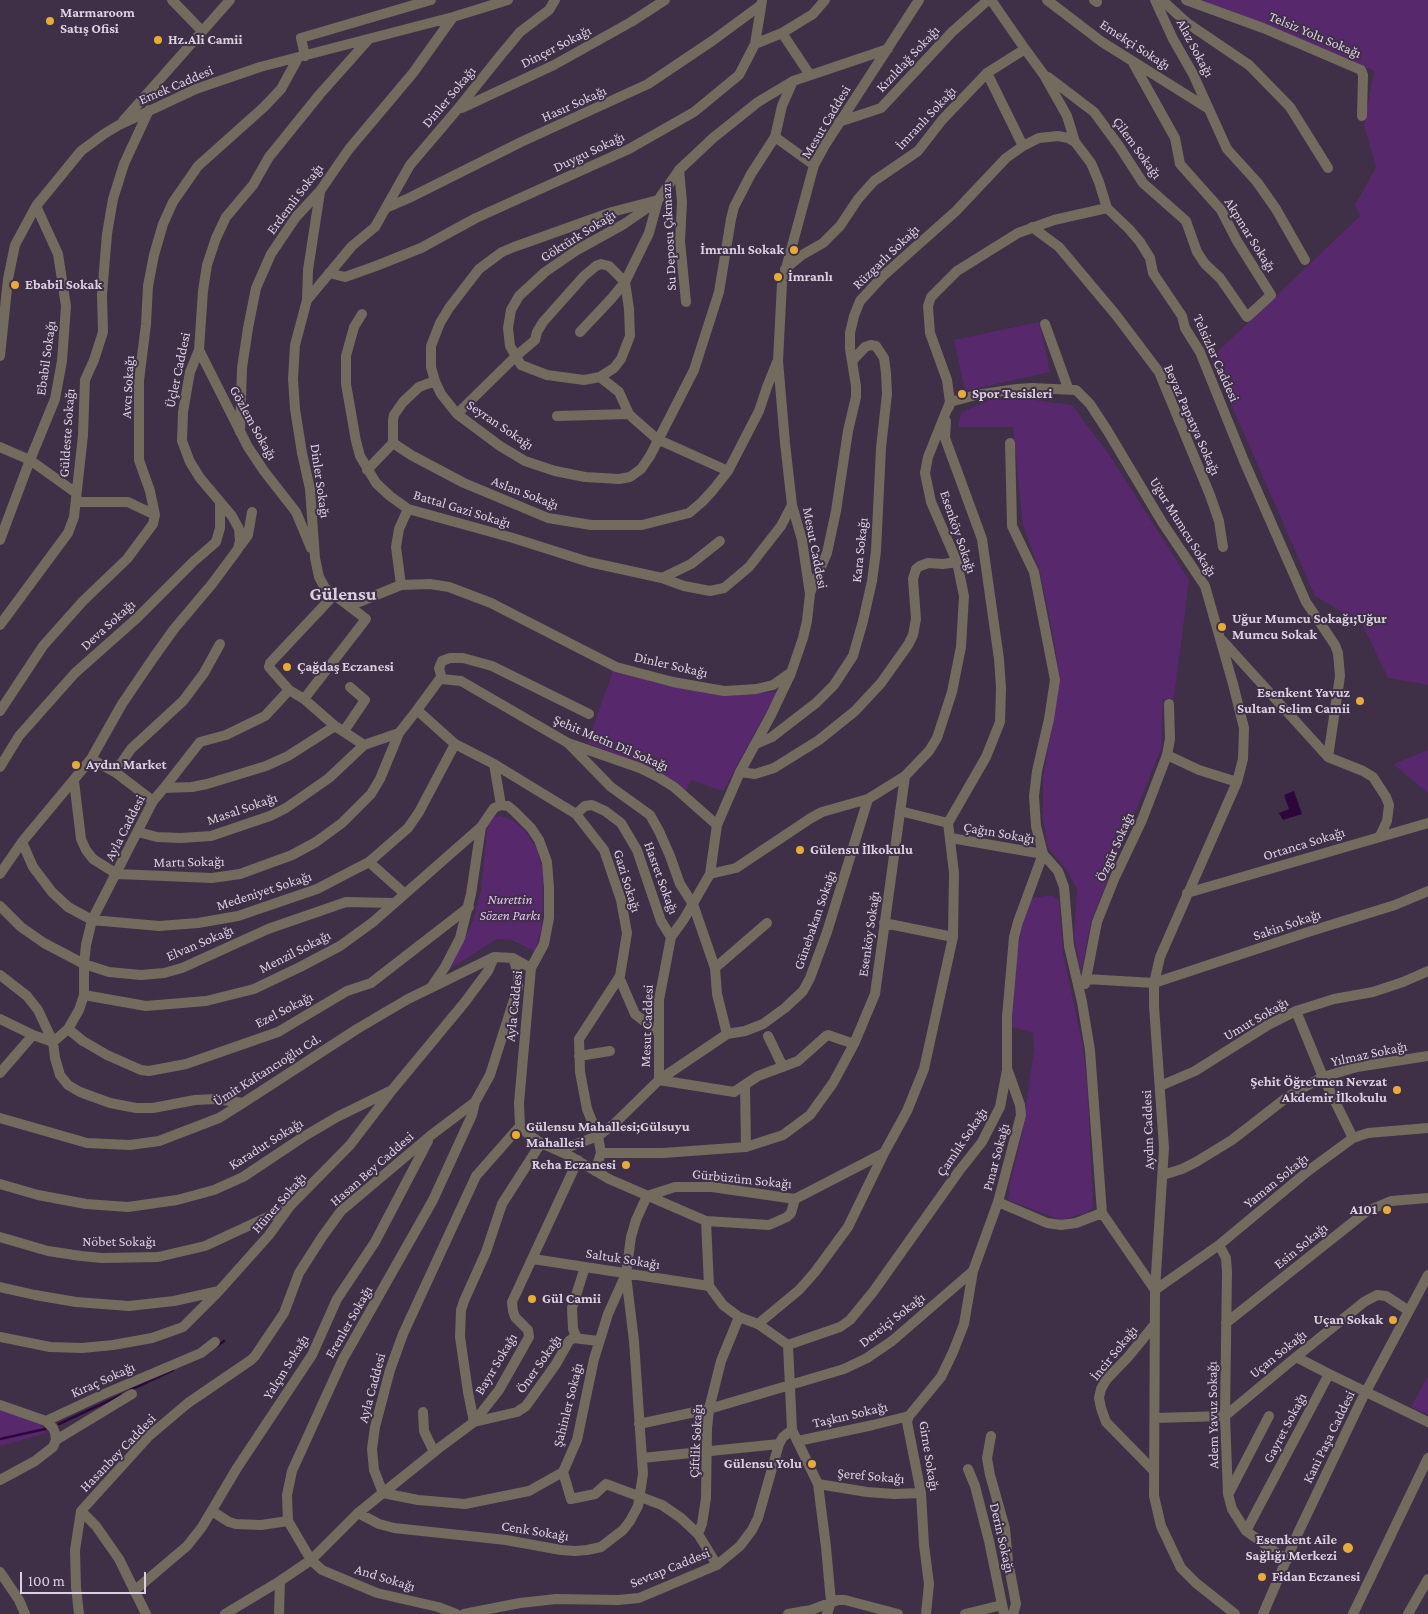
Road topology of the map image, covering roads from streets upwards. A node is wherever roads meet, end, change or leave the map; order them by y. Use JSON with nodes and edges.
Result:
{"nodes":[{"id":1,"x":172,"y":0,"type":"edge"},
{"id":2,"x":230,"y":0,"type":"edge"},
{"id":3,"x":430,"y":0,"type":"edge"},
{"id":4,"x":508,"y":0,"type":"edge"},
{"id":5,"x":555,"y":0,"type":"edge"},
{"id":6,"x":665,"y":0,"type":"edge"},
{"id":7,"x":826,"y":0,"type":"edge"},
{"id":8,"x":919,"y":0,"type":"edge"},
{"id":9,"x":990,"y":0,"type":"edge"},
{"id":10,"x":1047,"y":0,"type":"edge"},
{"id":11,"x":1155,"y":0,"type":"edge"},
{"id":12,"x":1162,"y":0,"type":"edge"},
{"id":13,"x":1186,"y":0,"type":"edge"},
{"id":14,"x":762,"y":2,"type":"edge"},
{"id":15,"x":453,"y":17,"type":"junction"},
{"id":16,"x":202,"y":31,"type":"junction"},
{"id":17,"x":782,"y":33,"type":"junction"},
{"id":18,"x":369,"y":39,"type":"junction"},
{"id":19,"x":755,"y":44,"type":"junction"},
{"id":20,"x":888,"y":49,"type":"junction"},
{"id":21,"x":1025,"y":50,"type":"junction"},
{"id":22,"x":301,"y":57,"type":"junction"},
{"id":23,"x":1132,"y":62,"type":"junction"},
{"id":24,"x":987,"y":73,"type":"junction"},
{"id":25,"x":810,"y":75,"type":"junction"},
{"id":26,"x":1044,"y":75,"type":"junction"},
{"id":27,"x":793,"y":81,"type":"junction"},
{"id":28,"x":149,"y":110,"type":"junction"},
{"id":29,"x":1210,"y":110,"type":"junction"},
{"id":30,"x":456,"y":111,"type":"junction"},
{"id":31,"x":1362,"y":116,"type":"dead end"},
{"id":32,"x":839,"y":122,"type":"junction"},
{"id":33,"x":119,"y":125,"type":"junction"},
{"id":34,"x":775,"y":137,"type":"junction"},
{"id":35,"x":1075,"y":142,"type":"junction"},
{"id":36,"x":1023,"y":146,"type":"junction"},
{"id":37,"x":814,"y":165,"type":"junction"},
{"id":38,"x":1328,"y":168,"type":"dead end"},
{"id":39,"x":678,"y":170,"type":"junction"},
{"id":40,"x":320,"y":191,"type":"junction"},
{"id":41,"x":658,"y":200,"type":"junction"},
{"id":42,"x":36,"y":206,"type":"junction"},
{"id":43,"x":386,"y":208,"type":"junction"},
{"id":44,"x":1107,"y":208,"type":"junction"},
{"id":45,"x":1032,"y":227,"type":"junction"},
{"id":46,"x":1305,"y":260,"type":"dead end"},
{"id":47,"x":785,"y":269,"type":"junction"},
{"id":48,"x":329,"y":273,"type":"junction"},
{"id":49,"x":625,"y":282,"type":"junction"},
{"id":50,"x":1271,"y":295,"type":"joint"},
{"id":51,"x":307,"y":300,"type":"junction"},
{"id":52,"x":686,"y":302,"type":"dead end"},
{"id":53,"x":362,"y":314,"type":"dead end"},
{"id":54,"x":1044,"y":324,"type":"dead end"},
{"id":55,"x":580,"y":332,"type":"dead end"},
{"id":56,"x":199,"y":350,"type":"junction"},
{"id":57,"x":0,"y":356,"type":"edge"},
{"id":58,"x":515,"y":357,"type":"junction"},
{"id":59,"x":778,"y":361,"type":"junction"},
{"id":60,"x":852,"y":361,"type":"junction"},
{"id":61,"x":600,"y":377,"type":"junction"},
{"id":62,"x":435,"y":381,"type":"junction"},
{"id":63,"x":1068,"y":388,"type":"junction"},
{"id":64,"x":950,"y":402,"type":"junction"},
{"id":65,"x":456,"y":414,"type":"junction"},
{"id":66,"x":629,"y":414,"type":"junction"},
{"id":67,"x":557,"y":416,"type":"dead end"},
{"id":68,"x":240,"y":432,"type":"junction"},
{"id":69,"x":657,"y":439,"type":"junction"},
{"id":70,"x":393,"y":443,"type":"junction"},
{"id":71,"x":1010,"y":443,"type":"dead end"},
{"id":72,"x":0,"y":447,"type":"edge"},
{"id":73,"x":30,"y":460,"type":"junction"},
{"id":74,"x":367,"y":470,"type":"junction"},
{"id":75,"x":728,"y":471,"type":"junction"},
{"id":76,"x":76,"y":498,"type":"junction"},
{"id":77,"x":220,"y":502,"type":"junction"},
{"id":78,"x":792,"y":505,"type":"junction"},
{"id":79,"x":408,"y":508,"type":"junction"},
{"id":80,"x":252,"y":512,"type":"dead end"},
{"id":81,"x":155,"y":515,"type":"junction"},
{"id":82,"x":0,"y":540,"type":"edge"},
{"id":83,"x":720,"y":541,"type":"dead end"},
{"id":84,"x":1223,"y":547,"type":"dead end"},
{"id":85,"x":238,"y":549,"type":"junction"},
{"id":86,"x":315,"y":558,"type":"junction"},
{"id":87,"x":957,"y":562,"type":"junction"},
{"id":88,"x":662,"y":578,"type":"junction"},
{"id":89,"x":401,"y":585,"type":"junction"},
{"id":90,"x":810,"y":594,"type":"junction"},
{"id":91,"x":333,"y":596,"type":"junction"},
{"id":92,"x":349,"y":606,"type":"junction"},
{"id":93,"x":0,"y":625,"type":"edge"},
{"id":94,"x":1218,"y":635,"type":"junction"},
{"id":95,"x":220,"y":644,"type":"dead end"},
{"id":96,"x":791,"y":673,"type":"junction"},
{"id":97,"x":442,"y":679,"type":"junction"},
{"id":98,"x":350,"y":687,"type":"dead end"},
{"id":99,"x":289,"y":690,"type":"junction"},
{"id":100,"x":304,"y":699,"type":"junction"},
{"id":101,"x":1169,"y":704,"type":"dead end"},
{"id":102,"x":417,"y":710,"type":"junction"},
{"id":103,"x":0,"y":711,"type":"edge"},
{"id":104,"x":589,"y":714,"type":"dead end"},
{"id":105,"x":339,"y":729,"type":"junction"},
{"id":106,"x":398,"y":734,"type":"junction"},
{"id":107,"x":568,"y":743,"type":"junction"},
{"id":108,"x":455,"y":744,"type":"junction"},
{"id":109,"x":756,"y":744,"type":"junction"},
{"id":110,"x":364,"y":745,"type":"junction"},
{"id":111,"x":1167,"y":755,"type":"junction"},
{"id":112,"x":1328,"y":757,"type":"junction"},
{"id":113,"x":91,"y":760,"type":"junction"},
{"id":114,"x":494,"y":764,"type":"junction"},
{"id":115,"x":0,"y":767,"type":"edge"},
{"id":116,"x":115,"y":772,"type":"junction"},
{"id":117,"x":740,"y":772,"type":"junction"},
{"id":118,"x":905,"y":776,"type":"junction"},
{"id":119,"x":74,"y":781,"type":"junction"},
{"id":120,"x":1237,"y":782,"type":"junction"},
{"id":121,"x":164,"y":788,"type":"junction"},
{"id":122,"x":868,"y":799,"type":"junction"},
{"id":123,"x":153,"y":801,"type":"junction"},
{"id":124,"x":501,"y":805,"type":"junction"},
{"id":125,"x":900,"y":811,"type":"junction"},
{"id":126,"x":576,"y":814,"type":"junction"},
{"id":127,"x":1428,"y":822,"type":"edge"},
{"id":128,"x":948,"y":823,"type":"junction"},
{"id":129,"x":716,"y":825,"type":"junction"},
{"id":130,"x":481,"y":827,"type":"junction"},
{"id":131,"x":138,"y":832,"type":"junction"},
{"id":132,"x":1380,"y":836,"type":"junction"},
{"id":133,"x":951,"y":838,"type":"junction"},
{"id":134,"x":22,"y":842,"type":"junction"},
{"id":135,"x":1043,"y":854,"type":"junction"},
{"id":136,"x":370,"y":862,"type":"junction"},
{"id":137,"x":0,"y":874,"type":"edge"},
{"id":138,"x":117,"y":874,"type":"junction"},
{"id":139,"x":710,"y":874,"type":"junction"},
{"id":140,"x":1428,"y":891,"type":"edge"},
{"id":141,"x":1188,"y":893,"type":"junction"},
{"id":142,"x":405,"y":894,"type":"junction"},
{"id":143,"x":394,"y":903,"type":"junction"},
{"id":144,"x":693,"y":904,"type":"junction"},
{"id":145,"x":0,"y":906,"type":"edge"},
{"id":146,"x":469,"y":907,"type":"junction"},
{"id":147,"x":92,"y":920,"type":"junction"},
{"id":148,"x":767,"y":923,"type":"dead end"},
{"id":149,"x":884,"y":923,"type":"junction"},
{"id":150,"x":953,"y":936,"type":"junction"},
{"id":151,"x":671,"y":937,"type":"junction"},
{"id":152,"x":494,"y":956,"type":"junction"},
{"id":153,"x":512,"y":958,"type":"junction"},
{"id":154,"x":84,"y":964,"type":"junction"},
{"id":155,"x":531,"y":968,"type":"junction"},
{"id":156,"x":715,"y":968,"type":"junction"},
{"id":157,"x":1428,"y":971,"type":"edge"},
{"id":158,"x":0,"y":975,"type":"edge"},
{"id":159,"x":619,"y":977,"type":"junction"},
{"id":160,"x":1086,"y":979,"type":"junction"},
{"id":161,"x":1154,"y":983,"type":"junction"},
{"id":162,"x":432,"y":987,"type":"junction"},
{"id":163,"x":84,"y":995,"type":"junction"},
{"id":164,"x":1082,"y":1002,"type":"junction"},
{"id":165,"x":1296,"y":1012,"type":"junction"},
{"id":166,"x":0,"y":1018,"type":"edge"},
{"id":167,"x":68,"y":1028,"type":"junction"},
{"id":168,"x":658,"y":1032,"type":"junction"},
{"id":169,"x":727,"y":1034,"type":"junction"},
{"id":170,"x":33,"y":1035,"type":"junction"},
{"id":171,"x":768,"y":1036,"type":"dead end"},
{"id":172,"x":53,"y":1042,"type":"junction"},
{"id":173,"x":854,"y":1044,"type":"junction"},
{"id":174,"x":610,"y":1051,"type":"dead end"},
{"id":175,"x":579,"y":1056,"type":"junction"},
{"id":176,"x":1428,"y":1056,"type":"edge"},
{"id":177,"x":783,"y":1067,"type":"junction"},
{"id":178,"x":1007,"y":1070,"type":"junction"},
{"id":179,"x":0,"y":1073,"type":"edge"},
{"id":180,"x":1323,"y":1077,"type":"junction"},
{"id":181,"x":659,"y":1080,"type":"junction"},
{"id":182,"x":745,"y":1085,"type":"junction"},
{"id":183,"x":1160,"y":1086,"type":"junction"},
{"id":184,"x":393,"y":1089,"type":"junction"},
{"id":185,"x":475,"y":1102,"type":"junction"},
{"id":186,"x":243,"y":1103,"type":"junction"},
{"id":187,"x":0,"y":1118,"type":"edge"},
{"id":188,"x":520,"y":1126,"type":"junction"},
{"id":189,"x":1428,"y":1128,"type":"edge"},
{"id":190,"x":430,"y":1136,"type":"junction"},
{"id":191,"x":598,"y":1136,"type":"junction"},
{"id":192,"x":1354,"y":1138,"type":"junction"},
{"id":193,"x":541,"y":1143,"type":"junction"},
{"id":194,"x":746,"y":1146,"type":"junction"},
{"id":195,"x":560,"y":1150,"type":"junction"},
{"id":196,"x":601,"y":1153,"type":"junction"},
{"id":197,"x":884,"y":1153,"type":"junction"},
{"id":198,"x":578,"y":1160,"type":"junction"},
{"id":199,"x":595,"y":1171,"type":"junction"},
{"id":200,"x":1163,"y":1175,"type":"junction"},
{"id":201,"x":0,"y":1184,"type":"edge"},
{"id":202,"x":647,"y":1196,"type":"junction"},
{"id":203,"x":1428,"y":1198,"type":"edge"},
{"id":204,"x":795,"y":1199,"type":"junction"},
{"id":205,"x":998,"y":1202,"type":"junction"},
{"id":206,"x":290,"y":1206,"type":"junction"},
{"id":207,"x":1102,"y":1213,"type":"junction"},
{"id":208,"x":706,"y":1221,"type":"junction"},
{"id":209,"x":0,"y":1237,"type":"edge"},
{"id":210,"x":1219,"y":1245,"type":"junction"},
{"id":211,"x":533,"y":1259,"type":"junction"},
{"id":212,"x":585,"y":1267,"type":"junction"},
{"id":213,"x":973,"y":1271,"type":"junction"},
{"id":214,"x":299,"y":1273,"type":"joint"},
{"id":215,"x":626,"y":1274,"type":"junction"},
{"id":216,"x":1428,"y":1275,"type":"edge"},
{"id":217,"x":709,"y":1286,"type":"junction"},
{"id":218,"x":0,"y":1287,"type":"edge"},
{"id":219,"x":1155,"y":1290,"type":"junction"},
{"id":220,"x":219,"y":1291,"type":"junction"},
{"id":221,"x":1408,"y":1311,"type":"junction"},
{"id":222,"x":739,"y":1317,"type":"junction"},
{"id":223,"x":1226,"y":1323,"type":"junction"},
{"id":224,"x":758,"y":1324,"type":"junction"},
{"id":225,"x":1155,"y":1324,"type":"junction"},
{"id":226,"x":0,"y":1337,"type":"edge"},
{"id":227,"x":577,"y":1338,"type":"junction"},
{"id":228,"x":599,"y":1341,"type":"junction"},
{"id":229,"x":215,"y":1342,"type":"dead end"},
{"id":230,"x":788,"y":1345,"type":"junction"},
{"id":231,"x":1296,"y":1356,"type":"junction"},
{"id":232,"x":1329,"y":1374,"type":"junction"},
{"id":233,"x":790,"y":1386,"type":"junction"},
{"id":234,"x":1366,"y":1392,"type":"junction"},
{"id":235,"x":132,"y":1394,"type":"dead end"},
{"id":236,"x":0,"y":1405,"type":"edge"},
{"id":237,"x":709,"y":1409,"type":"junction"},
{"id":238,"x":423,"y":1412,"type":"dead end"},
{"id":239,"x":909,"y":1416,"type":"junction"},
{"id":240,"x":1225,"y":1416,"type":"junction"},
{"id":241,"x":1269,"y":1416,"type":"dead end"},
{"id":242,"x":1155,"y":1418,"type":"junction"},
{"id":243,"x":46,"y":1421,"type":"junction"},
{"id":244,"x":474,"y":1422,"type":"junction"},
{"id":245,"x":1428,"y":1422,"type":"edge"},
{"id":246,"x":639,"y":1424,"type":"junction"},
{"id":247,"x":792,"y":1430,"type":"junction"},
{"id":248,"x":991,"y":1436,"type":"dead end"},
{"id":249,"x":56,"y":1440,"type":"junction"},
{"id":250,"x":798,"y":1442,"type":"junction"},
{"id":251,"x":779,"y":1444,"type":"junction"},
{"id":252,"x":434,"y":1452,"type":"junction"},
{"id":253,"x":707,"y":1452,"type":"junction"},
{"id":254,"x":642,"y":1458,"type":"junction"},
{"id":255,"x":1428,"y":1458,"type":"edge"},
{"id":256,"x":968,"y":1469,"type":"dead end"},
{"id":257,"x":1153,"y":1470,"type":"junction"},
{"id":258,"x":563,"y":1472,"type":"junction"},
{"id":259,"x":0,"y":1480,"type":"edge"},
{"id":260,"x":818,"y":1484,"type":"junction"},
{"id":261,"x":383,"y":1493,"type":"junction"},
{"id":262,"x":921,"y":1493,"type":"junction"},
{"id":263,"x":1228,"y":1494,"type":"junction"},
{"id":264,"x":640,"y":1497,"type":"junction"},
{"id":265,"x":212,"y":1511,"type":"junction"},
{"id":266,"x":81,"y":1512,"type":"junction"},
{"id":267,"x":358,"y":1513,"type":"junction"},
{"id":268,"x":288,"y":1522,"type":"junction"},
{"id":269,"x":1246,"y":1531,"type":"junction"},
{"id":270,"x":698,"y":1534,"type":"junction"},
{"id":271,"x":310,"y":1560,"type":"junction"},
{"id":272,"x":1287,"y":1560,"type":"junction"},
{"id":273,"x":717,"y":1565,"type":"junction"},
{"id":274,"x":0,"y":1572,"type":"edge"},
{"id":275,"x":1428,"y":1579,"type":"edge"},
{"id":276,"x":280,"y":1582,"type":"junction"},
{"id":277,"x":3,"y":1585,"type":"edge"},
{"id":278,"x":134,"y":1591,"type":"junction"},
{"id":279,"x":831,"y":1602,"type":"junction"},
{"id":280,"x":1001,"y":1611,"type":"edge"},
{"id":281,"x":25,"y":1614,"type":"edge"},
{"id":282,"x":79,"y":1614,"type":"edge"},
{"id":283,"x":146,"y":1614,"type":"edge"},
{"id":284,"x":225,"y":1614,"type":"edge"},
{"id":285,"x":279,"y":1614,"type":"edge"},
{"id":286,"x":456,"y":1614,"type":"edge"},
{"id":287,"x":464,"y":1614,"type":"edge"},
{"id":288,"x":788,"y":1614,"type":"edge"},
{"id":289,"x":827,"y":1614,"type":"edge"},
{"id":290,"x":898,"y":1614,"type":"edge"},
{"id":291,"x":926,"y":1614,"type":"edge"},
{"id":292,"x":965,"y":1614,"type":"edge"},
{"id":293,"x":1013,"y":1614,"type":"edge"},
{"id":294,"x":1235,"y":1614,"type":"edge"},
{"id":295,"x":1263,"y":1614,"type":"edge"},
{"id":296,"x":1353,"y":1614,"type":"edge"},
{"id":297,"x":1408,"y":1614,"type":"edge"}],
"edges":[{"from":1,"to":16,"type":"street"},
{"from":2,"to":16,"type":"street"},
{"from":3,"to":22,"type":"street"},
{"from":4,"to":15,"type":"street","name":"Emek Caddesi"},
{"from":5,"to":30,"type":"street","name":"Dinler Sokağı"},
{"from":6,"to":30,"type":"street","name":"Dinçer Sokağı"},
{"from":7,"to":17,"type":"street"},
{"from":8,"to":20,"type":"street","name":"Mesut Caddesi"},
{"from":9,"to":21,"type":"street","name":"Telsizler Caddesi"},
{"from":9,"to":32,"type":"street","name":"Kızıldağ Sokağı"},
{"from":10,"to":23,"type":"street","name":"Emekçi Sokağı"},
{"from":11,"to":29,"type":"street","name":"Alaz Sokağı"},
{"from":12,"to":38,"type":"street"},
{"from":13,"to":31,"type":"street","name":"Telsiz Yolu Sokağı"},
{"from":14,"to":19,"type":"street","name":"Duygu Sokağı"},
{"from":14,"to":43,"type":"street","name":"Hasır Sokağı"},
{"from":15,"to":18,"type":"street","name":"Emek Caddesi"},
{"from":15,"to":40,"type":"street","name":"Erdemli Sokağı"},
{"from":16,"to":33,"type":"street"},
{"from":17,"to":19,"type":"street"},
{"from":17,"to":25,"type":"street"},
{"from":18,"to":22,"type":"street","name":"Emek Caddesi"},
{"from":18,"to":56,"type":"street","name":"Üçler Caddesi"},
{"from":19,"to":48,"type":"street","name":"Duygu Sokağı"},
{"from":20,"to":25,"type":"street"},
{"from":20,"to":32,"type":"street","name":"Mesut Caddesi"},
{"from":21,"to":24,"type":"street","name":"İmranlı Sokağı"},
{"from":21,"to":26,"type":"street","name":"Telsizler Caddesi"},
{"from":22,"to":28,"type":"street","name":"Emek Caddesi"},
{"from":22,"to":81,"type":"street","name":"Avcı Sokağı"},
{"from":23,"to":29,"type":"street","name":"Emekçi Sokağı"},
{"from":23,"to":50,"type":"street","name":"Akpınar Sokağı"},
{"from":24,"to":36,"type":"street"},
{"from":24,"to":47,"type":"street","name":"İmranlı Sokağı"},
{"from":25,"to":27,"type":"street"},
{"from":26,"to":35,"type":"street","name":"Telsizler Caddesi"},
{"from":26,"to":50,"type":"street","name":"Çilem Sokağı"},
{"from":27,"to":34,"type":"street","name":"Seyran Sokağı"},
{"from":27,"to":39,"type":"street"},
{"from":28,"to":33,"type":"street","name":"Emek Caddesi"},
{"from":28,"to":76,"type":"street","name":"Güldeste Sokağı"},
{"from":29,"to":46,"type":"street","name":"Alaz Sokağı"},
{"from":30,"to":43,"type":"street","name":"Dinler Sokağı"},
{"from":32,"to":37,"type":"street","name":"Mesut Caddesi"},
{"from":33,"to":42,"type":"street","name":"Emek Caddesi"},
{"from":34,"to":37,"type":"street"},
{"from":34,"to":69,"type":"street","name":"Seyran Sokağı"},
{"from":35,"to":36,"type":"street","name":"Rüzgarlı Sokağı"},
{"from":35,"to":44,"type":"street","name":"Telsizler Caddesi"},
{"from":36,"to":60,"type":"street","name":"Rüzgarlı Sokağı"},
{"from":37,"to":47,"type":"street","name":"Mesut Caddesi"},
{"from":39,"to":41,"type":"street"},
{"from":39,"to":52,"type":"street","name":"Su Deposu Çıkmazı"},
{"from":40,"to":51,"type":"street"},
{"from":40,"to":68,"type":"street","name":"Erdemli Sokağı"},
{"from":41,"to":49,"type":"street"},
{"from":41,"to":58,"type":"street","name":"Göktürk Sokağı"},
{"from":41,"to":62,"type":"street","name":"Seyran Sokağı"},
{"from":42,"to":57,"type":"street","name":"Emek Caddesi"},
{"from":42,"to":73,"type":"street","name":"Ebabil Sokağı"},
{"from":43,"to":48,"type":"street","name":"Dinler Sokağı"},
{"from":44,"to":45,"type":"street"},
{"from":44,"to":112,"type":"street","name":"Telsizler Caddesi"},
{"from":45,"to":64,"type":"street"},
{"from":45,"to":84,"type":"street","name":"Beyaz Papatya Sokağı"},
{"from":47,"to":59,"type":"street","name":"Mesut Caddesi"},
{"from":48,"to":51,"type":"street","name":"Dinler Sokağı"},
{"from":49,"to":55,"type":"street"},
{"from":49,"to":58,"type":"street"},
{"from":49,"to":61,"type":"street"},
{"from":51,"to":86,"type":"street","name":"Dinler Sokağı"},
{"from":53,"to":74,"type":"street","name":"Battal Gazi Sokağı"},
{"from":54,"to":63,"type":"street"},
{"from":56,"to":68,"type":"street","name":"Gözlem Sokağı"},
{"from":56,"to":77,"type":"street","name":"Üçler Caddesi"},
{"from":58,"to":61,"type":"street"},
{"from":58,"to":65,"type":"street"},
{"from":59,"to":75,"type":"street","name":"Aslan Sokağı"},
{"from":59,"to":78,"type":"street","name":"Mesut Caddesi"},
{"from":60,"to":90,"type":"street","name":"Rüzgarlı Sokağı"},
{"from":60,"to":109,"type":"street","name":"Kara Sokağı"},
{"from":61,"to":66,"type":"street"},
{"from":62,"to":65,"type":"street","name":"Seyran Sokağı"},
{"from":62,"to":70,"type":"street"},
{"from":63,"to":64,"type":"street"},
{"from":63,"to":94,"type":"street","name":"Uğur Mumcu Sokağı"},
{"from":64,"to":87,"type":"street","name":"Esenköy Sokağı"},
{"from":64,"to":128,"type":"street"},
{"from":65,"to":69,"type":"street","name":"Seyran Sokağı"},
{"from":66,"to":67,"type":"street"},
{"from":66,"to":69,"type":"street"},
{"from":68,"to":86,"type":"street","name":"Gözlem Sokağı"},
{"from":69,"to":75,"type":"street"},
{"from":70,"to":74,"type":"street"},
{"from":70,"to":75,"type":"street","name":"Aslan Sokağı"},
{"from":71,"to":135,"type":"street"},
{"from":72,"to":73,"type":"street"},
{"from":73,"to":76,"type":"street"},
{"from":73,"to":82,"type":"street","name":"Ebabil Sokağı"},
{"from":74,"to":79,"type":"street","name":"Battal Gazi Sokağı"},
{"from":76,"to":81,"type":"street"},
{"from":76,"to":93,"type":"street","name":"Güldeste Sokağı"},
{"from":77,"to":85,"type":"street","name":"Üçler Caddesi"},
{"from":77,"to":115,"type":"street","name":"Deva Sokağı"},
{"from":78,"to":88,"type":"street","name":"Battal Gazi Sokağı"},
{"from":78,"to":90,"type":"street","name":"Mesut Caddesi"},
{"from":79,"to":88,"type":"street","name":"Battal Gazi Sokağı"},
{"from":79,"to":89,"type":"street"},
{"from":80,"to":85,"type":"street"},
{"from":81,"to":103,"type":"street"},
{"from":83,"to":88,"type":"street"},
{"from":85,"to":113,"type":"street"},
{"from":86,"to":91,"type":"street","name":"Dinler Sokağı"},
{"from":87,"to":117,"type":"street"},
{"from":87,"to":118,"type":"street","name":"Esenköy Sokağı"},
{"from":89,"to":92,"type":"street","name":"Dinler Sokağı"},
{"from":89,"to":96,"type":"street","name":"Dinler Sokağı"},
{"from":90,"to":96,"type":"street","name":"Mesut Caddesi"},
{"from":91,"to":92,"type":"street","name":"Dinler Sokağı"},
{"from":91,"to":99,"type":"street"},
{"from":92,"to":100,"type":"street"},
{"from":94,"to":112,"type":"street","name":"Uğur Mumcu Sokağı"},
{"from":94,"to":120,"type":"street","name":"Aydın Caddesi"},
{"from":95,"to":116,"type":"street"},
{"from":96,"to":109,"type":"street","name":"Mesut Caddesi"},
{"from":97,"to":102,"type":"street"},
{"from":97,"to":104,"type":"street"},
{"from":97,"to":107,"type":"street","name":"Şehit Metin Dil Sokağı"},
{"from":98,"to":105,"type":"street"},
{"from":99,"to":100,"type":"street"},
{"from":99,"to":121,"type":"street"},
{"from":100,"to":105,"type":"street"},
{"from":101,"to":111,"type":"street","name":"Özgür Sokağı"},
{"from":102,"to":106,"type":"street"},
{"from":102,"to":108,"type":"street"},
{"from":105,"to":110,"type":"street"},
{"from":105,"to":121,"type":"street","name":"Ayla Caddesi"},
{"from":106,"to":110,"type":"street"},
{"from":106,"to":138,"type":"street","name":"Martı Sokağı"},
{"from":107,"to":129,"type":"street","name":"Şehit Metin Dil Sokağı"},
{"from":107,"to":144,"type":"street"},
{"from":108,"to":114,"type":"street"},
{"from":108,"to":136,"type":"street","name":"Medeniyet Sokağı"},
{"from":109,"to":117,"type":"street","name":"Mesut Caddesi"},
{"from":110,"to":131,"type":"street","name":"Masal Sokağı"},
{"from":111,"to":120,"type":"street"},
{"from":111,"to":160,"type":"street","name":"Özgür Sokağı"},
{"from":112,"to":132,"type":"street","name":"Uğur Mumcu Sokağı"},
{"from":113,"to":116,"type":"street"},
{"from":113,"to":119,"type":"street"},
{"from":114,"to":124,"type":"street"},
{"from":114,"to":126,"type":"street","name":"Gazi Sokağı"},
{"from":116,"to":123,"type":"street"},
{"from":117,"to":129,"type":"street","name":"Mesut Caddesi"},
{"from":118,"to":122,"type":"street"},
{"from":118,"to":125,"type":"street","name":"Esenköy Sokağı"},
{"from":119,"to":134,"type":"street"},
{"from":119,"to":138,"type":"street","name":"Martı Sokağı"},
{"from":120,"to":141,"type":"street","name":"Aydın Caddesi"},
{"from":121,"to":123,"type":"street","name":"Ayla Caddesi"},
{"from":122,"to":139,"type":"street"},
{"from":122,"to":169,"type":"street","name":"Günebakan Sokağı"},
{"from":123,"to":131,"type":"street","name":"Ayla Caddesi"},
{"from":124,"to":130,"type":"street","name":"Menzil Sokağı"},
{"from":124,"to":155,"type":"street","name":"Ayla Caddesi"},
{"from":125,"to":128,"type":"street"},
{"from":125,"to":149,"type":"street","name":"Esenköy Sokağı"},
{"from":126,"to":151,"type":"street","name":"Hasret Sokağı"},
{"from":126,"to":159,"type":"street","name":"Gazi Sokağı"},
{"from":127,"to":132,"type":"street","name":"Ortanca Sokağı"},
{"from":128,"to":133,"type":"street"},
{"from":129,"to":139,"type":"street","name":"Mesut Caddesi"},
{"from":130,"to":142,"type":"street","name":"Menzil Sokağı"},
{"from":130,"to":146,"type":"street"},
{"from":131,"to":138,"type":"street","name":"Ayla Caddesi"},
{"from":132,"to":141,"type":"street","name":"Ortanca Sokağı"},
{"from":133,"to":135,"type":"street","name":"Çağın Sokağı"},
{"from":133,"to":150,"type":"street"},
{"from":134,"to":137,"type":"street"},
{"from":134,"to":147,"type":"street","name":"Medeniyet Sokağı"},
{"from":135,"to":164,"type":"street"},
{"from":135,"to":178,"type":"street","name":"Çamlık Sokağı"},
{"from":136,"to":142,"type":"street"},
{"from":136,"to":147,"type":"street","name":"Medeniyet Sokağı"},
{"from":138,"to":147,"type":"street","name":"Ayla Caddesi"},
{"from":139,"to":144,"type":"street","name":"Mesut Caddesi"},
{"from":140,"to":161,"type":"street","name":"Sakin Sokağı"},
{"from":141,"to":161,"type":"street","name":"Aydın Caddesi"},
{"from":142,"to":143,"type":"street","name":"Menzil Sokağı"},
{"from":143,"to":154,"type":"street","name":"Elvan Sokağı"},
{"from":143,"to":163,"type":"street","name":"Menzil Sokağı"},
{"from":144,"to":151,"type":"street","name":"Mesut Caddesi"},
{"from":144,"to":156,"type":"street"},
{"from":145,"to":154,"type":"street","name":"Elvan Sokağı"},
{"from":146,"to":162,"type":"street"},
{"from":146,"to":167,"type":"street","name":"Ezel Sokağı"},
{"from":147,"to":154,"type":"street","name":"Ayla Caddesi"},
{"from":148,"to":156,"type":"street"},
{"from":149,"to":150,"type":"street"},
{"from":149,"to":173,"type":"street","name":"Esenköy Sokağı"},
{"from":150,"to":197,"type":"street"},
{"from":151,"to":168,"type":"street","name":"Mesut Caddesi"},
{"from":152,"to":153,"type":"street"},
{"from":152,"to":162,"type":"street","name":"Ümit Kaftancıoğlu Cd."},
{"from":152,"to":184,"type":"street","name":"Hüner Sokağı"},
{"from":153,"to":155,"type":"street"},
{"from":153,"to":185,"type":"street","name":"Erenler Sokağı"},
{"from":154,"to":163,"type":"street","name":"Ayla Caddesi"},
{"from":155,"to":188,"type":"street","name":"Ayla Caddesi"},
{"from":156,"to":169,"type":"street"},
{"from":157,"to":165,"type":"street","name":"Umut Sokağı"},
{"from":158,"to":172,"type":"street"},
{"from":159,"to":168,"type":"street"},
{"from":159,"to":175,"type":"street","name":"Gazi Sokağı"},
{"from":160,"to":161,"type":"street"},
{"from":160,"to":164,"type":"street","name":"Özgür Sokağı"},
{"from":161,"to":183,"type":"street","name":"Aydın Caddesi"},
{"from":162,"to":186,"type":"street","name":"Ümit Kaftancıoğlu Cd."},
{"from":163,"to":167,"type":"street","name":"Ayla Caddesi"},
{"from":164,"to":207,"type":"street"},
{"from":165,"to":180,"type":"street"},
{"from":165,"to":183,"type":"street","name":"Umut Sokağı"},
{"from":166,"to":170,"type":"street"},
{"from":167,"to":172,"type":"street","name":"Ayla Caddesi"},
{"from":168,"to":181,"type":"street","name":"Mesut Caddesi"},
{"from":169,"to":181,"type":"street"},
{"from":170,"to":172,"type":"street"},
{"from":170,"to":179,"type":"street"},
{"from":171,"to":177,"type":"street"},
{"from":172,"to":186,"type":"street"},
{"from":173,"to":177,"type":"street"},
{"from":173,"to":194,"type":"street","name":"Esenköy Sokağı"},
{"from":174,"to":175,"type":"street"},
{"from":175,"to":191,"type":"street","name":"Gazi Sokağı"},
{"from":176,"to":180,"type":"street","name":"Yılmaz Sokağı"},
{"from":177,"to":182,"type":"street"},
{"from":178,"to":205,"type":"street","name":"Pınar Sokağı"},
{"from":178,"to":230,"type":"street","name":"Çamlık Sokağı"},
{"from":180,"to":192,"type":"street"},
{"from":180,"to":200,"type":"street","name":"Yılmaz Sokağı"},
{"from":181,"to":182,"type":"street"},
{"from":181,"to":191,"type":"street","name":"Mesut Caddesi"},
{"from":182,"to":194,"type":"street"},
{"from":183,"to":200,"type":"street","name":"Aydın Caddesi"},
{"from":184,"to":201,"type":"street","name":"Karadut Sokağı"},
{"from":184,"to":206,"type":"street","name":"Hüner Sokağı"},
{"from":185,"to":190,"type":"street","name":"Erenler Sokağı"},
{"from":185,"to":268,"type":"street","name":"Erenler Sokağı"},
{"from":186,"to":187,"type":"street","name":"Ümit Kaftancıoğlu Cd."},
{"from":188,"to":193,"type":"street"},
{"from":188,"to":261,"type":"street","name":"Ayla Caddesi"},
{"from":189,"to":192,"type":"street","name":"Yaman Sokağı"},
{"from":190,"to":214,"type":"street","name":"Hasan Bey Caddesi"},
{"from":190,"to":265,"type":"street","name":"Yalçın Sokağı"},
{"from":191,"to":195,"type":"street","name":"Mesut Caddesi"},
{"from":191,"to":196,"type":"street","name":"Gazi Sokağı"},
{"from":192,"to":210,"type":"street","name":"Yaman Sokağı"},
{"from":193,"to":195,"type":"street"},
{"from":193,"to":244,"type":"street"},
{"from":194,"to":196,"type":"street","name":"Esenköy Sokağı"},
{"from":195,"to":198,"type":"street"},
{"from":196,"to":199,"type":"street"},
{"from":197,"to":204,"type":"street","name":"Gürbüzüm Sokağı"},
{"from":197,"to":224,"type":"street"},
{"from":198,"to":199,"type":"street"},
{"from":198,"to":211,"type":"street","name":"Bayır Sokağı"},
{"from":199,"to":202,"type":"street"},
{"from":200,"to":219,"type":"street","name":"Aydın Caddesi"},
{"from":202,"to":204,"type":"street","name":"Gürbüzüm Sokağı"},
{"from":202,"to":208,"type":"street"},
{"from":202,"to":215,"type":"street","name":"Şahinler Sokağı"},
{"from":203,"to":223,"type":"street","name":"Esin Sokağı"},
{"from":204,"to":208,"type":"street"},
{"from":205,"to":207,"type":"street","name":"Pınar Sokağı"},
{"from":205,"to":213,"type":"street","name":"Girne Sokağı"},
{"from":206,"to":209,"type":"street","name":"Nöbet Sokağı"},
{"from":206,"to":220,"type":"street","name":"Hüner Sokağı"},
{"from":207,"to":219,"type":"street"},
{"from":208,"to":217,"type":"street"},
{"from":210,"to":219,"type":"street","name":"Yaman Sokağı"},
{"from":210,"to":223,"type":"street","name":"Adem Yavuz Sokağı"},
{"from":211,"to":212,"type":"street","name":"Saltuk Sokağı"},
{"from":211,"to":244,"type":"street","name":"Bayır Sokağı"},
{"from":212,"to":215,"type":"street","name":"Saltuk Sokağı"},
{"from":212,"to":227,"type":"street"},
{"from":213,"to":233,"type":"street","name":"Dereiçi Sokağı"},
{"from":213,"to":239,"type":"street","name":"Girne Sokağı"},
{"from":214,"to":266,"type":"street","name":"Hasanbey Caddesi"},
{"from":215,"to":217,"type":"street","name":"Saltuk Sokağı"},
{"from":215,"to":228,"type":"street","name":"Şahinler Sokağı"},
{"from":215,"to":246,"type":"street","name":"Cenk Sokağı"},
{"from":216,"to":221,"type":"street","name":"Kani Paşa Caddesi"},
{"from":217,"to":222,"type":"street"},
{"from":218,"to":220,"type":"street"},
{"from":219,"to":225,"type":"street","name":"Aydın Caddesi"},
{"from":220,"to":226,"type":"street","name":"Hüner Sokağı"},
{"from":221,"to":231,"type":"street","name":"Uçan Sokağı"},
{"from":221,"to":234,"type":"street","name":"Kani Paşa Caddesi"},
{"from":222,"to":224,"type":"street"},
{"from":222,"to":237,"type":"street","name":"Çiftlik Sokağı"},
{"from":223,"to":240,"type":"street","name":"Adem Yavuz Sokağı"},
{"from":224,"to":230,"type":"street"},
{"from":225,"to":242,"type":"street","name":"Aydın Caddesi"},
{"from":225,"to":257,"type":"street","name":"İncir Sokağı"},
{"from":227,"to":228,"type":"street","name":"Öner Sokağı"},
{"from":227,"to":244,"type":"street","name":"Öner Sokağı"},
{"from":228,"to":258,"type":"street","name":"Şahinler Sokağı"},
{"from":229,"to":243,"type":"street","name":"Kıraç Sokağı"},
{"from":230,"to":233,"type":"street"},
{"from":231,"to":232,"type":"street"},
{"from":231,"to":240,"type":"street","name":"Uçan Sokağı"},
{"from":232,"to":234,"type":"street"},
{"from":232,"to":269,"type":"street","name":"Gayret Sokağı"},
{"from":233,"to":237,"type":"street","name":"Dereiçi Sokağı"},
{"from":233,"to":247,"type":"street"},
{"from":234,"to":245,"type":"street"},
{"from":234,"to":272,"type":"street","name":"Kani Paşa Caddesi"},
{"from":235,"to":249,"type":"street"},
{"from":236,"to":243,"type":"street"},
{"from":237,"to":246,"type":"street","name":"Dereiçi Sokağı"},
{"from":237,"to":253,"type":"street","name":"Çiftlik Sokağı"},
{"from":238,"to":252,"type":"street"},
{"from":239,"to":250,"type":"street","name":"Taşkın Sokağı"},
{"from":239,"to":262,"type":"street","name":"Girne Sokağı"},
{"from":240,"to":242,"type":"street"},
{"from":240,"to":263,"type":"street","name":"Adem Yavuz Sokağı"},
{"from":241,"to":263,"type":"street"},
{"from":242,"to":257,"type":"street","name":"Aydın Caddesi"},
{"from":243,"to":249,"type":"street"},
{"from":244,"to":252,"type":"street","name":"Bayır Sokağı"},
{"from":246,"to":254,"type":"street","name":"Cenk Sokağı"},
{"from":247,"to":250,"type":"street"},
{"from":247,"to":251,"type":"street"},
{"from":248,"to":293,"type":"street"},
{"from":249,"to":259,"type":"street"},
{"from":250,"to":260,"type":"street"},
{"from":251,"to":253,"type":"street"},
{"from":251,"to":273,"type":"street","name":"Sevtap Caddesi"},
{"from":252,"to":261,"type":"street","name":"Bayır Sokağı"},
{"from":253,"to":254,"type":"street"},
{"from":253,"to":270,"type":"street","name":"Çiftlik Sokağı"},
{"from":254,"to":264,"type":"street","name":"Cenk Sokağı"},
{"from":255,"to":296,"type":"street"},
{"from":256,"to":280,"type":"street","name":"Derin Sokağı"},
{"from":257,"to":294,"type":"street","name":"Aydın Caddesi"},
{"from":258,"to":261,"type":"street"},
{"from":258,"to":264,"type":"street"},
{"from":260,"to":262,"type":"street","name":"Şeref Sokağı"},
{"from":260,"to":279,"type":"street"},
{"from":261,"to":267,"type":"street"},
{"from":262,"to":291,"type":"street","name":"Girne Sokağı"},
{"from":263,"to":269,"type":"street","name":"Adem Yavuz Sokağı"},
{"from":264,"to":267,"type":"street","name":"Cenk Sokağı"},
{"from":264,"to":270,"type":"street"},
{"from":265,"to":268,"type":"street"},
{"from":265,"to":278,"type":"street","name":"Yalçın Sokağı"},
{"from":266,"to":278,"type":"street"},
{"from":266,"to":282,"type":"street","name":"Hasanbey Caddesi"},
{"from":267,"to":271,"type":"street"},
{"from":268,"to":271,"type":"street","name":"Erenler Sokağı"},
{"from":269,"to":272,"type":"street","name":"Adem Yavuz Sokağı"},
{"from":270,"to":273,"type":"street"},
{"from":271,"to":276,"type":"street"},
{"from":271,"to":286,"type":"street","name":"And Sokağı"},
{"from":272,"to":295,"type":"street","name":"Kani Paşa Caddesi"},
{"from":273,"to":287,"type":"street","name":"Sevtap Caddesi"},
{"from":274,"to":277,"type":"street"},
{"from":275,"to":297,"type":"street"},
{"from":276,"to":284,"type":"street"},
{"from":276,"to":285,"type":"street"},
{"from":277,"to":281,"type":"street"},
{"from":278,"to":283,"type":"street"},
{"from":279,"to":288,"type":"street"},
{"from":279,"to":289,"type":"street"},
{"from":279,"to":290,"type":"street"},
{"from":280,"to":292,"type":"street"}]}
